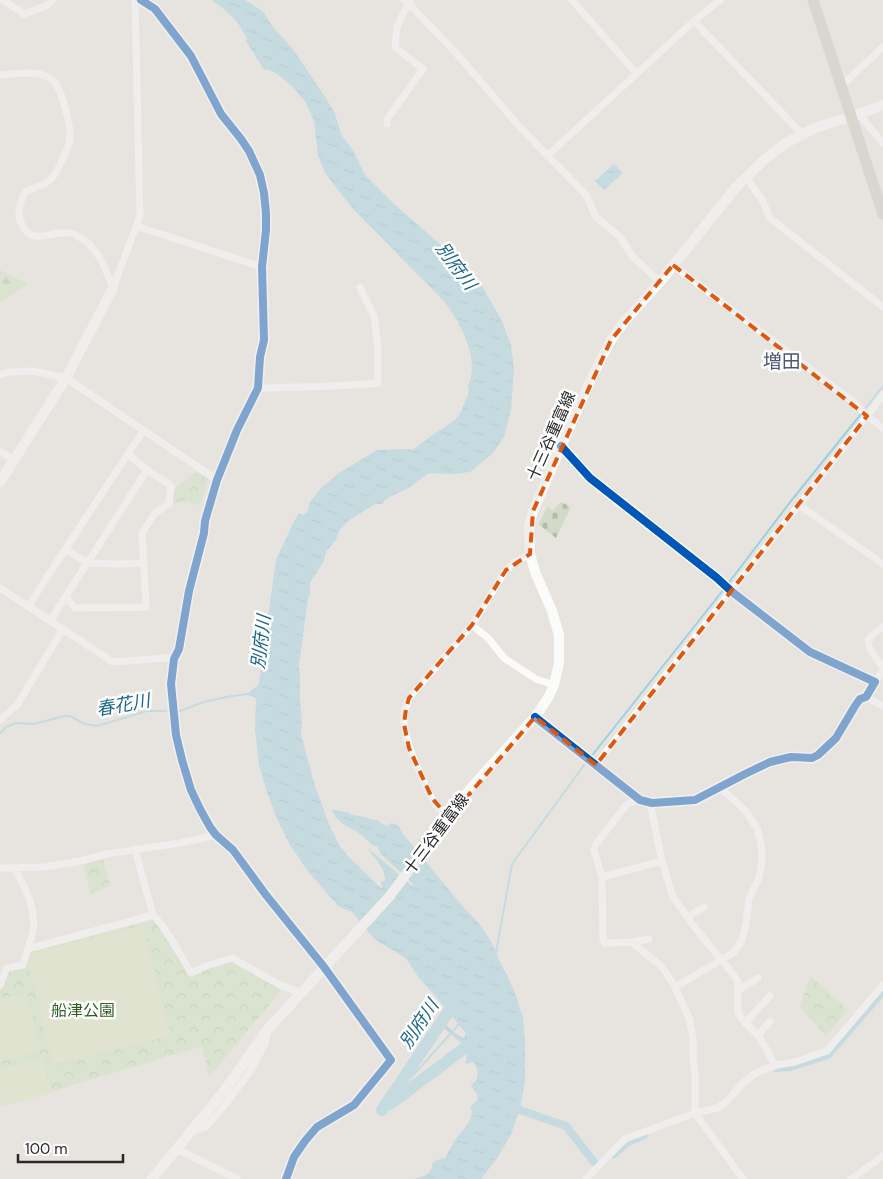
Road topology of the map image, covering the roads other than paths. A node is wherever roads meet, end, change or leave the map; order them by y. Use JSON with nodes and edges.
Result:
{"nodes":[{"id":1,"x":3,"y":0,"type":"edge"},
{"id":2,"x":54,"y":0,"type":"edge"},
{"id":3,"x":135,"y":0,"type":"edge"},
{"id":4,"x":141,"y":0,"type":"edge"},
{"id":5,"x":572,"y":0,"type":"edge"},
{"id":6,"x":720,"y":0,"type":"edge"},
{"id":7,"x":813,"y":0,"type":"edge"},
{"id":8,"x":407,"y":1,"type":"edge"},
{"id":9,"x":694,"y":21,"type":"junction"},
{"id":10,"x":883,"y":47,"type":"edge"},
{"id":11,"x":636,"y":73,"type":"junction"},
{"id":12,"x":0,"y":75,"type":"edge"},
{"id":13,"x":841,"y":86,"type":"junction"},
{"id":14,"x":883,"y":105,"type":"edge"},
{"id":15,"x":856,"y":115,"type":"junction"},
{"id":16,"x":387,"y":124,"type":"dead end"},
{"id":17,"x":802,"y":134,"type":"junction"},
{"id":18,"x":883,"y":143,"type":"edge"},
{"id":19,"x":547,"y":156,"type":"junction"},
{"id":20,"x":746,"y":176,"type":"junction"},
{"id":21,"x":883,"y":214,"type":"edge"},
{"id":22,"x":136,"y":226,"type":"junction"},
{"id":23,"x":673,"y":265,"type":"junction"},
{"id":24,"x":262,"y":267,"type":"junction"},
{"id":25,"x":660,"y":282,"type":"junction"},
{"id":26,"x":113,"y":288,"type":"junction"},
{"id":27,"x":360,"y":288,"type":"dead end"},
{"id":28,"x":883,"y":307,"type":"edge"},
{"id":29,"x":0,"y":375,"type":"edge"},
{"id":30,"x":66,"y":378,"type":"junction"},
{"id":31,"x":258,"y":388,"type":"junction"},
{"id":32,"x":883,"y":395,"type":"edge"},
{"id":33,"x":867,"y":416,"type":"junction"},
{"id":34,"x":883,"y":428,"type":"edge"},
{"id":35,"x":143,"y":431,"type":"junction"},
{"id":36,"x":561,"y":446,"type":"junction"},
{"id":37,"x":0,"y":451,"type":"edge"},
{"id":38,"x":128,"y":454,"type":"junction"},
{"id":39,"x":14,"y":460,"type":"junction"},
{"id":40,"x":147,"y":470,"type":"junction"},
{"id":41,"x":217,"y":480,"type":"junction"},
{"id":42,"x":0,"y":482,"type":"edge"},
{"id":43,"x":799,"y":505,"type":"junction"},
{"id":44,"x":66,"y":549,"type":"junction"},
{"id":45,"x":530,"y":554,"type":"junction"},
{"id":46,"x":87,"y":563,"type":"junction"},
{"id":47,"x":144,"y":563,"type":"junction"},
{"id":48,"x":883,"y":564,"type":"edge"},
{"id":49,"x":0,"y":588,"type":"edge"},
{"id":50,"x":730,"y":589,"type":"junction"},
{"id":51,"x":65,"y":597,"type":"junction"},
{"id":52,"x":28,"y":607,"type":"junction"},
{"id":53,"x":50,"y":621,"type":"junction"},
{"id":54,"x":472,"y":626,"type":"junction"},
{"id":55,"x":883,"y":627,"type":"edge"},
{"id":56,"x":63,"y":629,"type":"junction"},
{"id":57,"x":174,"y":659,"type":"junction"},
{"id":58,"x":883,"y":669,"type":"edge"},
{"id":59,"x":875,"y":682,"type":"junction"},
{"id":60,"x":554,"y":685,"type":"junction"},
{"id":61,"x":866,"y":697,"type":"junction"},
{"id":62,"x":883,"y":706,"type":"edge"},
{"id":63,"x":535,"y":717,"type":"junction"},
{"id":64,"x":0,"y":720,"type":"edge"},
{"id":65,"x":594,"y":764,"type":"junction"},
{"id":66,"x":719,"y":787,"type":"junction"},
{"id":67,"x":640,"y":800,"type":"junction"},
{"id":68,"x":650,"y":803,"type":"junction"},
{"id":69,"x":449,"y":818,"type":"junction"},
{"id":70,"x":216,"y":835,"type":"junction"},
{"id":71,"x":135,"y":850,"type":"junction"},
{"id":72,"x":662,"y":861,"type":"junction"},
{"id":73,"x":0,"y":868,"type":"edge"},
{"id":74,"x":14,"y":868,"type":"junction"},
{"id":75,"x":602,"y":877,"type":"junction"},
{"id":76,"x":704,"y":907,"type":"dead end"},
{"id":77,"x":153,"y":915,"type":"junction"},
{"id":78,"x":687,"y":917,"type":"junction"},
{"id":79,"x":649,"y":939,"type":"dead end"},
{"id":80,"x":632,"y":942,"type":"junction"},
{"id":81,"x":28,"y":949,"type":"junction"},
{"id":82,"x":722,"y":960,"type":"junction"},
{"id":83,"x":324,"y":967,"type":"junction"},
{"id":84,"x":758,"y":978,"type":"dead end"},
{"id":85,"x":0,"y":985,"type":"edge"},
{"id":86,"x":883,"y":985,"type":"edge"},
{"id":87,"x":675,"y":987,"type":"junction"},
{"id":88,"x":737,"y":991,"type":"junction"},
{"id":89,"x":301,"y":993,"type":"junction"},
{"id":90,"x":770,"y":996,"type":"dead end"},
{"id":91,"x":770,"y":1020,"type":"dead end"},
{"id":92,"x":745,"y":1023,"type":"junction"},
{"id":93,"x":758,"y":1035,"type":"junction"},
{"id":94,"x":775,"y":1066,"type":"junction"},
{"id":95,"x":695,"y":1113,"type":"junction"},
{"id":96,"x":177,"y":1149,"type":"junction"},
{"id":97,"x":883,"y":1156,"type":"edge"},
{"id":98,"x":152,"y":1179,"type":"edge"},
{"id":99,"x":237,"y":1179,"type":"edge"},
{"id":100,"x":286,"y":1179,"type":"edge"},
{"id":101,"x":586,"y":1179,"type":"edge"},
{"id":102,"x":743,"y":1179,"type":"edge"},
{"id":103,"x":851,"y":1179,"type":"edge"}],
"edges":[{"from":1,"to":2,"type":"street"},
{"from":3,"to":22,"type":"street"},
{"from":4,"to":24,"type":"street"},
{"from":5,"to":11,"type":"street"},
{"from":6,"to":9,"type":"street"},
{"from":7,"to":13,"type":"main road"},
{"from":8,"to":16,"type":"street"},
{"from":8,"to":19,"type":"street"},
{"from":9,"to":11,"type":"street"},
{"from":9,"to":17,"type":"street"},
{"from":10,"to":13,"type":"street"},
{"from":11,"to":19,"type":"street"},
{"from":12,"to":26,"type":"street"},
{"from":13,"to":15,"type":"main road"},
{"from":14,"to":15,"type":"main road","name":"十三谷重富線"},
{"from":15,"to":17,"type":"main road","name":"十三谷重富線"},
{"from":15,"to":18,"type":"street"},
{"from":15,"to":21,"type":"main road"},
{"from":17,"to":20,"type":"main road","name":"十三谷重富線"},
{"from":19,"to":25,"type":"street"},
{"from":20,"to":23,"type":"main road","name":"十三谷重富線"},
{"from":20,"to":28,"type":"street"},
{"from":22,"to":24,"type":"street"},
{"from":22,"to":26,"type":"street"},
{"from":23,"to":25,"type":"main road","name":"十三谷重富線"},
{"from":23,"to":33,"type":"street"},
{"from":24,"to":31,"type":"street"},
{"from":25,"to":36,"type":"main road","name":"十三谷重富線"},
{"from":26,"to":30,"type":"main road"},
{"from":27,"to":31,"type":"street"},
{"from":29,"to":30,"type":"street"},
{"from":30,"to":35,"type":"street"},
{"from":30,"to":39,"type":"main road"},
{"from":31,"to":41,"type":"street"},
{"from":32,"to":33,"type":"street"},
{"from":33,"to":34,"type":"street"},
{"from":33,"to":43,"type":"street"},
{"from":35,"to":38,"type":"street"},
{"from":35,"to":41,"type":"street"},
{"from":36,"to":45,"type":"main road","name":"十三谷重富線"},
{"from":36,"to":50,"type":"street"},
{"from":37,"to":39,"type":"street"},
{"from":38,"to":40,"type":"street"},
{"from":38,"to":44,"type":"street"},
{"from":39,"to":42,"type":"main road"},
{"from":40,"to":46,"type":"street"},
{"from":40,"to":47,"type":"street"},
{"from":41,"to":57,"type":"street"},
{"from":43,"to":48,"type":"street"},
{"from":43,"to":50,"type":"street"},
{"from":44,"to":46,"type":"street"},
{"from":44,"to":52,"type":"street"},
{"from":45,"to":54,"type":"street"},
{"from":45,"to":60,"type":"main road","name":"十三谷重富線"},
{"from":46,"to":47,"type":"street"},
{"from":46,"to":51,"type":"street"},
{"from":47,"to":51,"type":"street"},
{"from":49,"to":52,"type":"street"},
{"from":50,"to":59,"type":"street"},
{"from":50,"to":65,"type":"street"},
{"from":51,"to":53,"type":"street"},
{"from":52,"to":53,"type":"street"},
{"from":53,"to":56,"type":"street"},
{"from":54,"to":60,"type":"street"},
{"from":54,"to":69,"type":"street"},
{"from":55,"to":58,"type":"street"},
{"from":56,"to":57,"type":"street"},
{"from":56,"to":64,"type":"street"},
{"from":57,"to":70,"type":"street"},
{"from":58,"to":59,"type":"street"},
{"from":59,"to":61,"type":"street"},
{"from":60,"to":63,"type":"main road","name":"十三谷重富線"},
{"from":61,"to":62,"type":"street"},
{"from":61,"to":66,"type":"street"},
{"from":63,"to":65,"type":"street"},
{"from":63,"to":69,"type":"main road","name":"十三谷重富線"},
{"from":65,"to":67,"type":"street"},
{"from":66,"to":68,"type":"street"},
{"from":66,"to":82,"type":"street"},
{"from":67,"to":68,"type":"street"},
{"from":67,"to":75,"type":"street"},
{"from":68,"to":72,"type":"street"},
{"from":69,"to":83,"type":"main road","name":"十三谷重富線"},
{"from":70,"to":71,"type":"street"},
{"from":70,"to":83,"type":"street"},
{"from":71,"to":74,"type":"street"},
{"from":71,"to":77,"type":"street"},
{"from":72,"to":75,"type":"street"},
{"from":72,"to":78,"type":"street"},
{"from":73,"to":74,"type":"street"},
{"from":74,"to":81,"type":"street"},
{"from":75,"to":80,"type":"street"},
{"from":76,"to":78,"type":"street"},
{"from":77,"to":81,"type":"street"},
{"from":77,"to":89,"type":"street"},
{"from":78,"to":82,"type":"street"},
{"from":79,"to":80,"type":"street"},
{"from":80,"to":87,"type":"street"},
{"from":81,"to":85,"type":"street"},
{"from":82,"to":87,"type":"street"},
{"from":82,"to":88,"type":"street"},
{"from":83,"to":89,"type":"main road","name":"十三谷重富線"},
{"from":83,"to":100,"type":"street"},
{"from":84,"to":88,"type":"street"},
{"from":86,"to":94,"type":"street"},
{"from":87,"to":95,"type":"street"},
{"from":88,"to":92,"type":"street"},
{"from":89,"to":96,"type":"main road","name":"十三谷重富線"},
{"from":90,"to":92,"type":"street"},
{"from":91,"to":93,"type":"street"},
{"from":92,"to":93,"type":"street"},
{"from":93,"to":94,"type":"street"},
{"from":94,"to":95,"type":"street"},
{"from":95,"to":101,"type":"street"},
{"from":95,"to":102,"type":"street"},
{"from":96,"to":98,"type":"main road","name":"十三谷重富線"},
{"from":96,"to":99,"type":"street"},
{"from":97,"to":103,"type":"street"}]}
